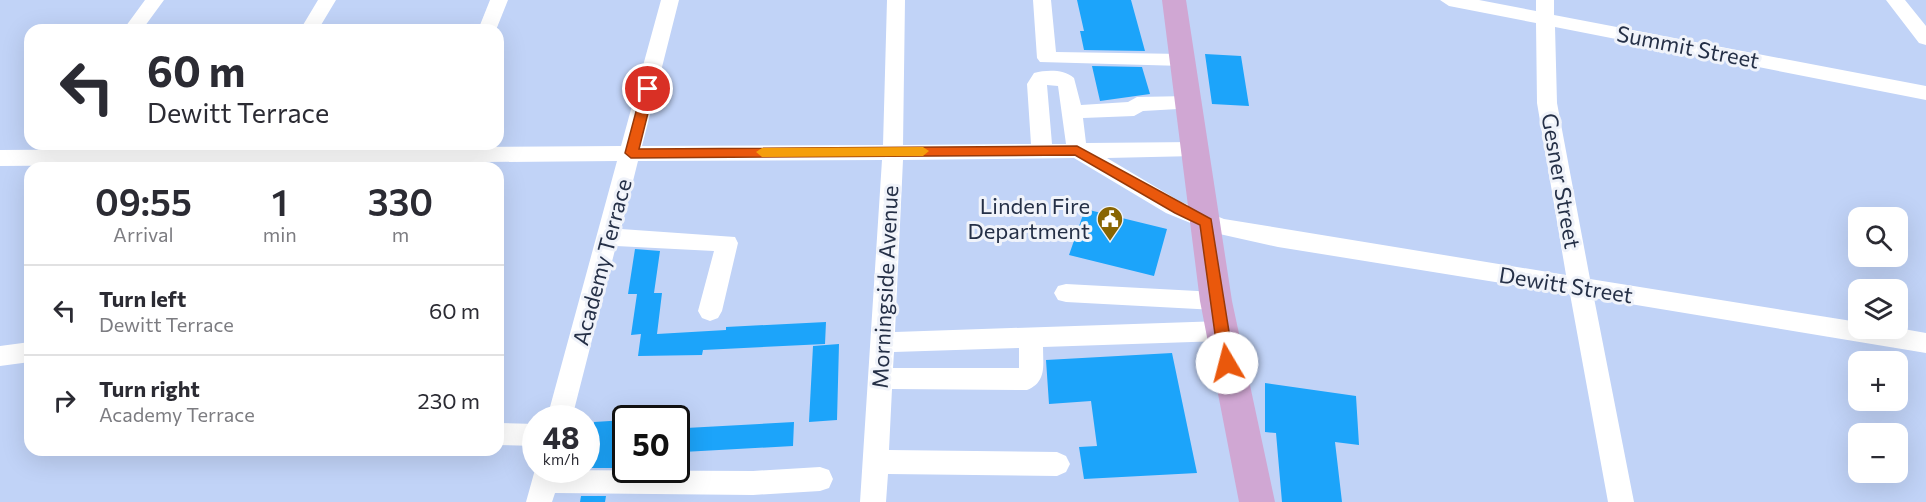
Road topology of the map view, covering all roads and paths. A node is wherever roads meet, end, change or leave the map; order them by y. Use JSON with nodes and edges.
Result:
{"nodes":[{"id":1,"x":155,"y":0,"type":"edge"},
{"id":2,"x":327,"y":0,"type":"edge"},
{"id":3,"x":499,"y":0,"type":"edge"},
{"id":4,"x":670,"y":0,"type":"edge"},
{"id":5,"x":896,"y":0,"type":"edge"},
{"id":6,"x":1042,"y":0,"type":"edge"},
{"id":7,"x":1174,"y":0,"type":"edge"},
{"id":8,"x":1449,"y":0,"type":"edge"},
{"id":9,"x":1895,"y":0,"type":"edge"},
{"id":10,"x":1495,"y":4,"type":"edge"},
{"id":11,"x":1545,"y":9,"type":"edge"},
{"id":12,"x":137,"y":24,"type":"edge"},
{"id":13,"x":313,"y":24,"type":"edge"},
{"id":14,"x":489,"y":24,"type":"edge"},
{"id":15,"x":1926,"y":39,"type":"edge"},
{"id":16,"x":1183,"y":60,"type":"junction"},
{"id":17,"x":1926,"y":93,"type":"edge"},
{"id":18,"x":1189,"y":103,"type":"junction"},
{"id":19,"x":1072,"y":112,"type":"junction"},
{"id":20,"x":1196,"y":149,"type":"junction"},
{"id":21,"x":240,"y":150,"type":"edge"},
{"id":22,"x":1042,"y":150,"type":"junction"},
{"id":23,"x":42,"y":151,"type":"edge"},
{"id":24,"x":893,"y":151,"type":"junction"},
{"id":25,"x":1077,"y":151,"type":"junction"},
{"id":26,"x":631,"y":153,"type":"junction"},
{"id":27,"x":434,"y":156,"type":"edge"},
{"id":28,"x":0,"y":158,"type":"edge"},
{"id":29,"x":1207,"y":222,"type":"junction"},
{"id":30,"x":609,"y":237,"type":"junction"},
{"id":31,"x":1581,"y":287,"type":"junction"},
{"id":32,"x":1066,"y":293,"type":"dead end"},
{"id":33,"x":1216,"y":301,"type":"junction"},
{"id":34,"x":710,"y":311,"type":"dead end"},
{"id":35,"x":1222,"y":331,"type":"junction"},
{"id":36,"x":1031,"y":337,"type":"junction"},
{"id":37,"x":882,"y":342,"type":"junction"},
{"id":38,"x":1926,"y":343,"type":"edge"},
{"id":39,"x":24,"y":353,"type":"edge"},
{"id":40,"x":0,"y":356,"type":"edge"},
{"id":41,"x":880,"y":378,"type":"junction"},
{"id":42,"x":564,"y":405,"type":"edge"},
{"id":43,"x":504,"y":434,"type":"edge"},
{"id":44,"x":522,"y":435,"type":"edge"},
{"id":45,"x":876,"y":462,"type":"junction"},
{"id":46,"x":1057,"y":464,"type":"dead end"},
{"id":47,"x":820,"y":479,"type":"dead end"},
{"id":48,"x":543,"y":484,"type":"edge"},
{"id":49,"x":873,"y":502,"type":"edge"},
{"id":50,"x":1257,"y":502,"type":"edge"},
{"id":51,"x":1621,"y":502,"type":"edge"}],
"edges":[{"from":1,"to":12,"type":"street"},
{"from":2,"to":13,"type":"street"},
{"from":3,"to":14,"type":"street"},
{"from":4,"to":26,"type":"street","name":"Academy Terrace"},
{"from":5,"to":24,"type":"street","name":"Morningside Avenue"},
{"from":6,"to":16,"type":"street"},
{"from":7,"to":16,"type":"main road"},
{"from":8,"to":10,"type":"street","name":"Summit Street"},
{"from":9,"to":15,"type":"street"},
{"from":10,"to":11,"type":"street","name":"Summit Street"},
{"from":11,"to":17,"type":"street","name":"Summit Street"},
{"from":11,"to":31,"type":"street","name":"Gesner Street"},
{"from":16,"to":18,"type":"main road"},
{"from":18,"to":19,"type":"street"},
{"from":18,"to":20,"type":"main road"},
{"from":19,"to":22,"type":"street"},
{"from":19,"to":25,"type":"street"},
{"from":20,"to":25,"type":"street"},
{"from":20,"to":29,"type":"main road"},
{"from":21,"to":23,"type":"street"},
{"from":21,"to":27,"type":"street"},
{"from":22,"to":24,"type":"street"},
{"from":22,"to":25,"type":"street"},
{"from":23,"to":28,"type":"street"},
{"from":24,"to":26,"type":"street"},
{"from":24,"to":37,"type":"street","name":"Morningside Avenue"},
{"from":25,"to":29,"type":"street","name":"Dewitt Street"},
{"from":26,"to":27,"type":"street"},
{"from":26,"to":30,"type":"street","name":"Academy Terrace"},
{"from":29,"to":31,"type":"street","name":"Dewitt Street"},
{"from":29,"to":33,"type":"main road"},
{"from":30,"to":34,"type":"street"},
{"from":30,"to":42,"type":"street","name":"Academy Terrace"},
{"from":31,"to":38,"type":"street","name":"Dewitt Street"},
{"from":31,"to":51,"type":"street","name":"Gesner Street"},
{"from":32,"to":33,"type":"street"},
{"from":33,"to":35,"type":"main road"},
{"from":35,"to":36,"type":"street"},
{"from":35,"to":50,"type":"main road"},
{"from":36,"to":37,"type":"street"},
{"from":36,"to":41,"type":"street"},
{"from":37,"to":41,"type":"street","name":"Morningside Avenue"},
{"from":39,"to":40,"type":"street"},
{"from":41,"to":45,"type":"street","name":"Morningside Avenue"},
{"from":43,"to":44,"type":"street"},
{"from":45,"to":46,"type":"street"},
{"from":45,"to":49,"type":"street","name":"Morningside Avenue"},
{"from":47,"to":48,"type":"street"}]}
